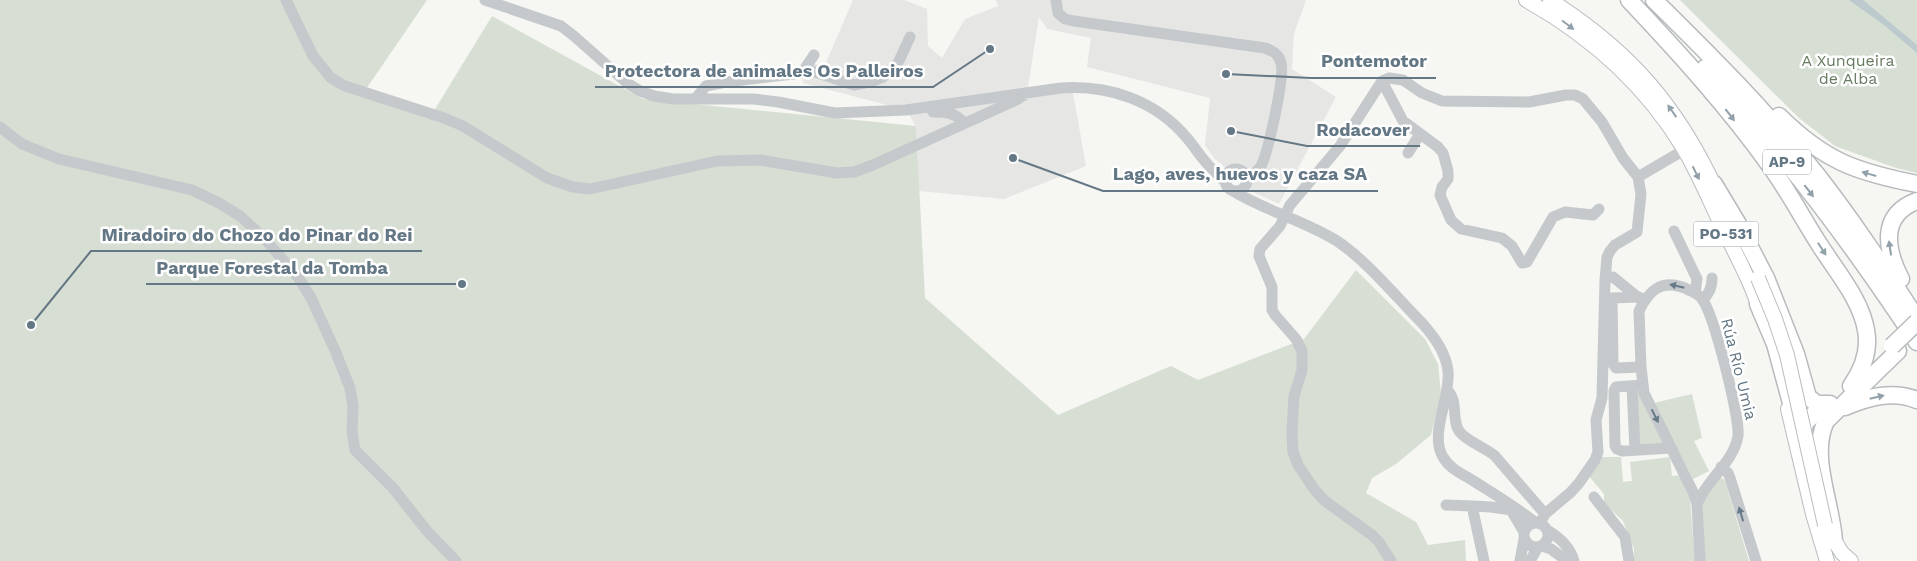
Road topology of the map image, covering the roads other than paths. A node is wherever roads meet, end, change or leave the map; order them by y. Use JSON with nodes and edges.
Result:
{"nodes":[{"id":1,"x":286,"y":0,"type":"edge"},
{"id":2,"x":485,"y":0,"type":"edge"},
{"id":3,"x":1056,"y":0,"type":"edge"},
{"id":4,"x":1526,"y":0,"type":"edge"},
{"id":5,"x":1550,"y":0,"type":"edge"},
{"id":6,"x":1629,"y":0,"type":"edge"},
{"id":7,"x":1635,"y":0,"type":"edge"},
{"id":8,"x":1654,"y":0,"type":"edge"},
{"id":9,"x":1661,"y":0,"type":"edge"},
{"id":10,"x":910,"y":37,"type":"dead end"},
{"id":11,"x":814,"y":55,"type":"dead end"},
{"id":12,"x":802,"y":73,"type":"junction"},
{"id":13,"x":1382,"y":82,"type":"junction"},
{"id":14,"x":1027,"y":93,"type":"junction"},
{"id":15,"x":695,"y":99,"type":"junction"},
{"id":16,"x":976,"y":101,"type":"junction"},
{"id":17,"x":906,"y":110,"type":"junction"},
{"id":18,"x":977,"y":118,"type":"junction"},
{"id":19,"x":961,"y":120,"type":"junction"},
{"id":20,"x":0,"y":128,"type":"edge"},
{"id":21,"x":952,"y":128,"type":"junction"},
{"id":22,"x":1420,"y":134,"type":"junction"},
{"id":23,"x":1684,"y":150,"type":"junction"},
{"id":24,"x":1408,"y":153,"type":"dead end"},
{"id":25,"x":1226,"y":177,"type":"junction"},
{"id":26,"x":1638,"y":177,"type":"junction"},
{"id":27,"x":1242,"y":182,"type":"junction"},
{"id":28,"x":1714,"y":184,"type":"junction"},
{"id":29,"x":1917,"y":184,"type":"edge"},
{"id":30,"x":1917,"y":201,"type":"edge"},
{"id":31,"x":1599,"y":209,"type":"dead end"},
{"id":32,"x":1284,"y":217,"type":"junction"},
{"id":33,"x":1674,"y":232,"type":"dead end"},
{"id":34,"x":1614,"y":277,"type":"dead end"},
{"id":35,"x":1712,"y":278,"type":"dead end"},
{"id":36,"x":1699,"y":296,"type":"junction"},
{"id":37,"x":1641,"y":299,"type":"junction"},
{"id":38,"x":1758,"y":304,"type":"junction"},
{"id":39,"x":1917,"y":307,"type":"edge"},
{"id":40,"x":1917,"y":320,"type":"edge"},
{"id":41,"x":1917,"y":333,"type":"edge"},
{"id":42,"x":1917,"y":342,"type":"edge"},
{"id":43,"x":1895,"y":349,"type":"junction"},
{"id":44,"x":1641,"y":367,"type":"junction"},
{"id":45,"x":1637,"y":385,"type":"junction"},
{"id":46,"x":1852,"y":386,"type":"junction"},
{"id":47,"x":1447,"y":390,"type":"junction"},
{"id":48,"x":1917,"y":400,"type":"edge"},
{"id":49,"x":1834,"y":407,"type":"junction"},
{"id":50,"x":1826,"y":422,"type":"junction"},
{"id":51,"x":1804,"y":424,"type":"junction"},
{"id":52,"x":1671,"y":448,"type":"junction"},
{"id":53,"x":1635,"y":450,"type":"junction"},
{"id":54,"x":1803,"y":466,"type":"junction"},
{"id":55,"x":1722,"y":467,"type":"junction"},
{"id":56,"x":1594,"y":497,"type":"dead end"},
{"id":57,"x":1697,"y":504,"type":"junction"},
{"id":58,"x":1446,"y":505,"type":"dead end"},
{"id":59,"x":1472,"y":506,"type":"junction"},
{"id":60,"x":1508,"y":506,"type":"junction"},
{"id":61,"x":1542,"y":522,"type":"junction"},
{"id":62,"x":1524,"y":535,"type":"junction"},
{"id":63,"x":1834,"y":541,"type":"junction"},
{"id":64,"x":1540,"y":546,"type":"junction"},
{"id":65,"x":456,"y":561,"type":"edge"},
{"id":66,"x":1392,"y":561,"type":"edge"},
{"id":67,"x":1484,"y":561,"type":"edge"},
{"id":68,"x":1520,"y":561,"type":"edge"},
{"id":69,"x":1530,"y":561,"type":"edge"},
{"id":70,"x":1567,"y":561,"type":"edge"},
{"id":71,"x":1574,"y":561,"type":"edge"},
{"id":72,"x":1629,"y":561,"type":"edge"},
{"id":73,"x":1700,"y":561,"type":"edge"},
{"id":74,"x":1756,"y":561,"type":"edge"},
{"id":75,"x":1827,"y":561,"type":"edge"},
{"id":76,"x":1851,"y":561,"type":"edge"}],
"edges":[{"from":1,"to":21,"type":"street"},
{"from":2,"to":15,"type":"street"},
{"from":3,"to":27,"type":"street"},
{"from":4,"to":23,"type":"main road","number":"PO-531","one_way":true},
{"from":28,"to":5,"type":"main road","number":"PO-531","one_way":true},
{"from":6,"to":46,"type":"highway","one_way":true},
{"from":7,"to":42,"type":"highway","number":"AP-9","one_way":true},
{"from":8,"to":40,"type":"highway","number":"AP-9"},
{"from":29,"to":9,"type":"highway","one_way":true},
{"from":10,"to":12,"type":"street"},
{"from":11,"to":12,"type":"street"},
{"from":12,"to":15,"type":"street"},
{"from":13,"to":22,"type":"street"},
{"from":13,"to":26,"type":"street"},
{"from":13,"to":32,"type":"street"},
{"from":14,"to":16,"type":"street"},
{"from":14,"to":18,"type":"street"},
{"from":14,"to":25,"type":"street"},
{"from":15,"to":17,"type":"street"},
{"from":16,"to":17,"type":"street"},
{"from":16,"to":18,"type":"street"},
{"from":16,"to":19,"type":"street"},
{"from":17,"to":19,"type":"street"},
{"from":18,"to":21,"type":"street"},
{"from":19,"to":21,"type":"street"},
{"from":20,"to":65,"type":"street"},
{"from":22,"to":24,"type":"street"},
{"from":22,"to":31,"type":"street"},
{"from":23,"to":26,"type":"street"},
{"from":23,"to":38,"type":"main road","number":"PO-531","one_way":true},
{"from":25,"to":27,"type":"street"},
{"from":25,"to":27,"type":"street"},
{"from":26,"to":61,"type":"street"},
{"from":27,"to":32,"type":"street"},
{"from":28,"to":49,"type":"highway"},
{"from":28,"to":63,"type":"main road","number":"PO-531","bridge":true},
{"from":39,"to":30,"type":"highway","one_way":true},
{"from":32,"to":47,"type":"street"},
{"from":32,"to":66,"type":"street"},
{"from":33,"to":36,"type":"street","name":"Rúa Río Umia"},
{"from":34,"to":37,"type":"street"},
{"from":35,"to":36,"type":"street"},
{"from":36,"to":37,"type":"street","one_way":true},
{"from":36,"to":55,"type":"street","name":"Rúa Río Umia"},
{"from":37,"to":44,"type":"street"},
{"from":37,"to":44,"type":"street"},
{"from":38,"to":51,"type":"highway"},
{"from":38,"to":54,"type":"main road","number":"PO-531"},
{"from":40,"to":43,"type":"highway","bridge":true},
{"from":41,"to":43,"type":"highway"},
{"from":43,"to":46,"type":"highway"},
{"from":43,"to":49,"type":"highway"},
{"from":44,"to":45,"type":"street"},
{"from":45,"to":52,"type":"street","one_way":true},
{"from":45,"to":53,"type":"street"},
{"from":45,"to":53,"type":"street"},
{"from":46,"to":49,"type":"highway"},
{"from":47,"to":60,"type":"street"},
{"from":47,"to":61,"type":"street"},
{"from":49,"to":48,"type":"highway","one_way":true},
{"from":49,"to":50,"type":"highway"},
{"from":49,"to":51,"type":"highway"},
{"from":50,"to":51,"type":"highway"},
{"from":50,"to":63,"type":"highway"},
{"from":51,"to":54,"type":"highway"},
{"from":52,"to":53,"type":"street"},
{"from":52,"to":57,"type":"street"},
{"from":54,"to":75,"type":"main road","number":"PO-531"},
{"from":55,"to":57,"type":"street","name":"Rúa Río Umia"},
{"from":74,"to":55,"type":"street","one_way":true},
{"from":56,"to":72,"type":"street"},
{"from":57,"to":73,"type":"street"},
{"from":58,"to":59,"type":"street"},
{"from":59,"to":60,"type":"street"},
{"from":59,"to":67,"type":"street"},
{"from":60,"to":61,"type":"street"},
{"from":60,"to":62,"type":"street"},
{"from":61,"to":62,"type":"street"},
{"from":61,"to":64,"type":"street"},
{"from":61,"to":71,"type":"street"},
{"from":62,"to":64,"type":"street"},
{"from":62,"to":68,"type":"street"},
{"from":63,"to":76,"type":"main road","number":"PO-531"},
{"from":64,"to":69,"type":"street"},
{"from":64,"to":70,"type":"street"}]}
